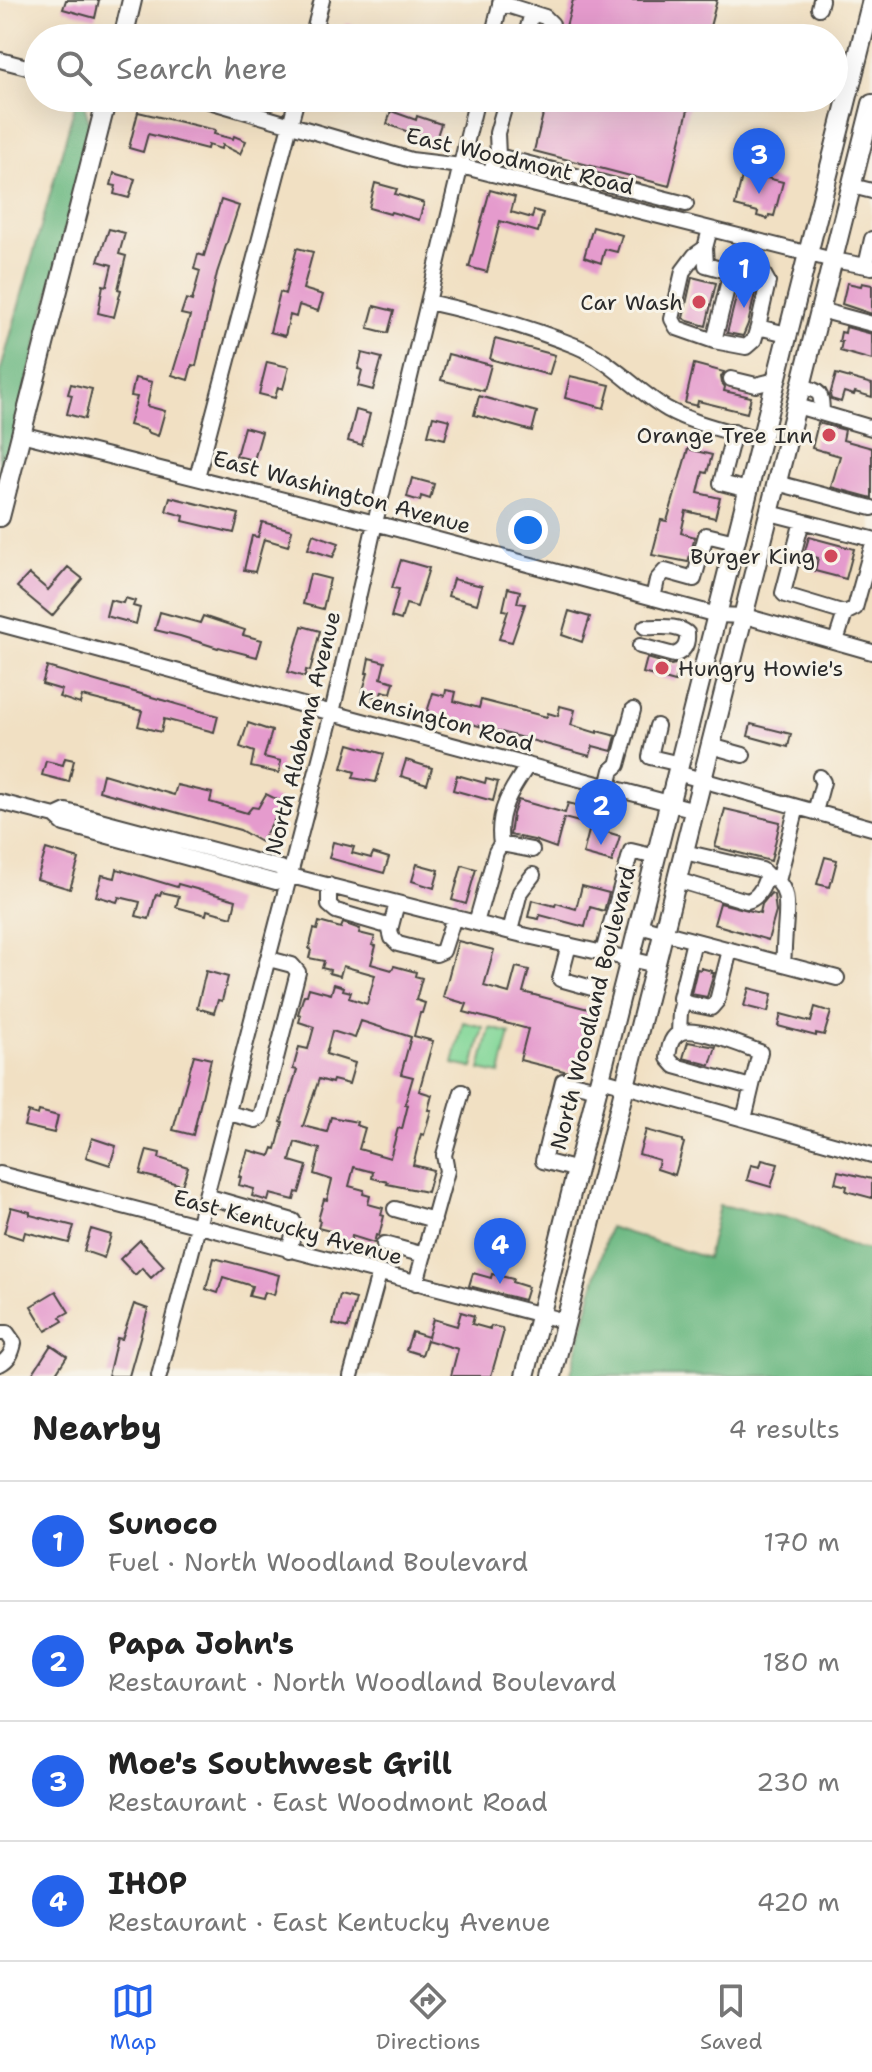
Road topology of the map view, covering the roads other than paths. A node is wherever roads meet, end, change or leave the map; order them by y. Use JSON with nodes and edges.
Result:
{"nodes":[{"id":1,"x":132,"y":0,"type":"edge"},
{"id":2,"x":322,"y":0,"type":"edge"},
{"id":3,"x":872,"y":0,"type":"edge"},
{"id":4,"x":508,"y":2,"type":"edge"},
{"id":5,"x":532,"y":13,"type":"junction"},
{"id":6,"x":126,"y":24,"type":"edge"},
{"id":7,"x":316,"y":24,"type":"edge"},
{"id":8,"x":498,"y":24,"type":"edge"},
{"id":9,"x":529,"y":24,"type":"edge"},
{"id":10,"x":552,"y":24,"type":"edge"},
{"id":11,"x":0,"y":60,"type":"edge"},
{"id":12,"x":24,"y":66,"type":"edge"},
{"id":13,"x":848,"y":95,"type":"edge"},
{"id":14,"x":871,"y":110,"type":"edge"},
{"id":15,"x":103,"y":112,"type":"edge"},
{"id":16,"x":244,"y":112,"type":"edge"},
{"id":17,"x":293,"y":112,"type":"edge"},
{"id":18,"x":474,"y":112,"type":"edge"},
{"id":19,"x":503,"y":112,"type":"edge"},
{"id":20,"x":844,"y":112,"type":"edge"},
{"id":21,"x":289,"y":126,"type":"junction"},
{"id":22,"x":498,"y":156,"type":"junction"},
{"id":23,"x":461,"y":166,"type":"junction"},
{"id":24,"x":491,"y":174,"type":"junction"},
{"id":25,"x":852,"y":186,"type":"junction"},
{"id":26,"x":872,"y":191,"type":"edge"},
{"id":27,"x":686,"y":204,"type":"dead end"},
{"id":28,"x":710,"y":229,"type":"junction"},
{"id":29,"x":872,"y":239,"type":"edge"},
{"id":30,"x":759,"y":241,"type":"junction"},
{"id":31,"x":705,"y":248,"type":"junction"},
{"id":32,"x":808,"y":253,"type":"junction"},
{"id":33,"x":755,"y":259,"type":"junction"},
{"id":34,"x":833,"y":260,"type":"junction"},
{"id":35,"x":869,"y":267,"type":"edge"},
{"id":36,"x":731,"y":272,"type":"junction"},
{"id":37,"x":428,"y":302,"type":"junction"},
{"id":38,"x":820,"y":310,"type":"junction"},
{"id":39,"x":872,"y":324,"type":"edge"},
{"id":40,"x":758,"y":327,"type":"junction"},
{"id":41,"x":787,"y":334,"type":"junction"},
{"id":42,"x":714,"y":341,"type":"junction"},
{"id":43,"x":731,"y":379,"type":"dead end"},
{"id":44,"x":776,"y":380,"type":"junction"},
{"id":45,"x":801,"y":386,"type":"junction"},
{"id":46,"x":797,"y":406,"type":"junction"},
{"id":47,"x":822,"y":412,"type":"junction"},
{"id":48,"x":872,"y":428,"type":"edge"},
{"id":49,"x":734,"y":432,"type":"junction"},
{"id":50,"x":21,"y":434,"type":"junction"},
{"id":51,"x":761,"y":441,"type":"junction"},
{"id":52,"x":197,"y":477,"type":"junction"},
{"id":53,"x":777,"y":483,"type":"junction"},
{"id":54,"x":748,"y":490,"type":"junction"},
{"id":55,"x":872,"y":508,"type":"edge"},
{"id":56,"x":770,"y":513,"type":"junction"},
{"id":57,"x":0,"y":517,"type":"edge"},
{"id":58,"x":802,"y":521,"type":"junction"},
{"id":59,"x":375,"y":523,"type":"junction"},
{"id":60,"x":872,"y":539,"type":"edge"},
{"id":61,"x":735,"y":542,"type":"junction"},
{"id":62,"x":872,"y":547,"type":"edge"},
{"id":63,"x":653,"y":598,"type":"junction"},
{"id":64,"x":849,"y":611,"type":"junction"},
{"id":65,"x":717,"y":615,"type":"junction"},
{"id":66,"x":745,"y":616,"type":"junction"},
{"id":67,"x":0,"y":624,"type":"edge"},
{"id":68,"x":645,"y":627,"type":"dead end"},
{"id":69,"x":836,"y":641,"type":"junction"},
{"id":70,"x":640,"y":646,"type":"dead end"},
{"id":71,"x":872,"y":652,"type":"edge"},
{"id":72,"x":633,"y":710,"type":"dead end"},
{"id":73,"x":332,"y":713,"type":"junction"},
{"id":74,"x":657,"y":726,"type":"dead end"},
{"id":75,"x":711,"y":746,"type":"junction"},
{"id":76,"x":743,"y":755,"type":"dead end"},
{"id":77,"x":528,"y":765,"type":"junction"},
{"id":78,"x":678,"y":769,"type":"junction"},
{"id":79,"x":820,"y":777,"type":"dead end"},
{"id":80,"x":703,"y":779,"type":"junction"},
{"id":81,"x":608,"y":787,"type":"junction"},
{"id":82,"x":0,"y":802,"type":"edge"},
{"id":83,"x":670,"y":804,"type":"junction"},
{"id":84,"x":797,"y":807,"type":"junction"},
{"id":85,"x":695,"y":810,"type":"junction"},
{"id":86,"x":815,"y":812,"type":"junction"},
{"id":87,"x":872,"y":828,"type":"edge"},
{"id":88,"x":501,"y":844,"type":"junction"},
{"id":89,"x":532,"y":850,"type":"dead end"},
{"id":90,"x":684,"y":852,"type":"junction"},
{"id":91,"x":656,"y":857,"type":"junction"},
{"id":92,"x":533,"y":875,"type":"dead end"},
{"id":93,"x":291,"y":876,"type":"junction"},
{"id":94,"x":772,"y":878,"type":"junction"},
{"id":95,"x":677,"y":880,"type":"junction"},
{"id":96,"x":329,"y":885,"type":"junction"},
{"id":97,"x":619,"y":893,"type":"junction"},
{"id":98,"x":645,"y":900,"type":"junction"},
{"id":99,"x":397,"y":903,"type":"junction"},
{"id":100,"x":454,"y":917,"type":"junction"},
{"id":101,"x":476,"y":923,"type":"junction"},
{"id":102,"x":391,"y":925,"type":"junction"},
{"id":103,"x":639,"y":926,"type":"junction"},
{"id":104,"x":510,"y":931,"type":"junction"},
{"id":105,"x":664,"y":933,"type":"junction"},
{"id":106,"x":694,"y":941,"type":"junction"},
{"id":107,"x":569,"y":945,"type":"junction"},
{"id":108,"x":730,"y":950,"type":"junction"},
{"id":109,"x":603,"y":952,"type":"junction"},
{"id":110,"x":269,"y":959,"type":"junction"},
{"id":111,"x":630,"y":959,"type":"junction"},
{"id":112,"x":783,"y":964,"type":"junction"},
{"id":113,"x":656,"y":965,"type":"junction"},
{"id":114,"x":837,"y":978,"type":"dead end"},
{"id":115,"x":592,"y":988,"type":"dead end"},
{"id":116,"x":683,"y":1000,"type":"junction"},
{"id":117,"x":679,"y":1032,"type":"junction"},
{"id":118,"x":599,"y":1084,"type":"junction"},
{"id":119,"x":625,"y":1085,"type":"junction"},
{"id":120,"x":751,"y":1087,"type":"junction"},
{"id":121,"x":462,"y":1092,"type":"dead end"},
{"id":122,"x":228,"y":1113,"type":"junction"},
{"id":123,"x":744,"y":1119,"type":"junction"},
{"id":124,"x":872,"y":1155,"type":"edge"},
{"id":125,"x":578,"y":1170,"type":"junction"},
{"id":126,"x":0,"y":1174,"type":"edge"},
{"id":127,"x":206,"y":1196,"type":"junction"},
{"id":128,"x":395,"y":1209,"type":"dead end"},
{"id":129,"x":434,"y":1220,"type":"junction"},
{"id":130,"x":198,"y":1227,"type":"junction"},
{"id":131,"x":384,"y":1244,"type":"dead end"},
{"id":132,"x":289,"y":1251,"type":"junction"},
{"id":133,"x":424,"y":1255,"type":"junction"},
{"id":134,"x":379,"y":1274,"type":"junction"},
{"id":135,"x":416,"y":1283,"type":"junction"},
{"id":136,"x":541,"y":1315,"type":"junction"},
{"id":137,"x":565,"y":1321,"type":"junction"},
{"id":138,"x":0,"y":1333,"type":"edge"},
{"id":139,"x":0,"y":1364,"type":"edge"},
{"id":140,"x":159,"y":1376,"type":"edge"},
{"id":141,"x":351,"y":1376,"type":"edge"},
{"id":142,"x":525,"y":1376,"type":"edge"},
{"id":143,"x":552,"y":1376,"type":"edge"}],
"edges":[{"from":1,"to":6,"type":"main road"},
{"from":2,"to":7,"type":"street"},
{"from":3,"to":13,"type":"main road","name":"North Woodland Boulevard"},
{"from":4,"to":5,"type":"street"},
{"from":4,"to":8,"type":"street"},
{"from":5,"to":9,"type":"street"},
{"from":5,"to":10,"type":"street"},
{"from":11,"to":12,"type":"street"},
{"from":14,"to":25,"type":"main road"},
{"from":15,"to":50,"type":"main road"},
{"from":16,"to":21,"type":"street","name":"East Woodmont Road"},
{"from":17,"to":21,"type":"street"},
{"from":18,"to":23,"type":"street","name":"North Alabama Avenue"},
{"from":19,"to":22,"type":"street"},
{"from":20,"to":32,"type":"main road","name":"North Woodland Boulevard"},
{"from":21,"to":23,"type":"street","name":"East Woodmont Road"},
{"from":21,"to":52,"type":"street"},
{"from":22,"to":24,"type":"street"},
{"from":22,"to":27,"type":"street"},
{"from":23,"to":24,"type":"street","name":"East Woodmont Road"},
{"from":23,"to":37,"type":"street","name":"North Alabama Avenue"},
{"from":24,"to":28,"type":"street","name":"East Woodmont Road"},
{"from":25,"to":26,"type":"street"},
{"from":25,"to":34,"type":"main road"},
{"from":28,"to":30,"type":"street","name":"East Woodmont Road"},
{"from":28,"to":31,"type":"street"},
{"from":29,"to":35,"type":"street"},
{"from":30,"to":32,"type":"street","name":"East Woodmont Road"},
{"from":30,"to":33,"type":"street"},
{"from":31,"to":36,"type":"street"},
{"from":31,"to":42,"type":"street"},
{"from":32,"to":34,"type":"street","name":"East Woodmont Road"},
{"from":32,"to":41,"type":"main road","name":"North Woodland Boulevard"},
{"from":33,"to":36,"type":"street"},
{"from":33,"to":40,"type":"street"},
{"from":34,"to":35,"type":"street","name":"East Woodmont Road"},
{"from":34,"to":38,"type":"main road"},
{"from":36,"to":42,"type":"street"},
{"from":37,"to":49,"type":"street"},
{"from":37,"to":59,"type":"street","name":"North Alabama Avenue"},
{"from":38,"to":39,"type":"street"},
{"from":38,"to":45,"type":"main road"},
{"from":40,"to":41,"type":"street"},
{"from":40,"to":42,"type":"street"},
{"from":41,"to":44,"type":"main road","name":"North Woodland Boulevard"},
{"from":43,"to":44,"type":"street"},
{"from":44,"to":51,"type":"main road","name":"North Woodland Boulevard"},
{"from":45,"to":46,"type":"main road"},
{"from":45,"to":47,"type":"street"},
{"from":46,"to":47,"type":"street"},
{"from":46,"to":53,"type":"main road"},
{"from":47,"to":48,"type":"street"},
{"from":49,"to":51,"type":"street"},
{"from":49,"to":54,"type":"street"},
{"from":50,"to":52,"type":"street","name":"East Washington Avenue"},
{"from":50,"to":57,"type":"main road"},
{"from":51,"to":54,"type":"main road","name":"North Woodland Boulevard"},
{"from":52,"to":59,"type":"street","name":"East Washington Avenue"},
{"from":53,"to":55,"type":"street"},
{"from":53,"to":56,"type":"main road"},
{"from":54,"to":61,"type":"main road","name":"North Woodland Boulevard"},
{"from":56,"to":58,"type":"street"},
{"from":56,"to":66,"type":"main road"},
{"from":58,"to":60,"type":"street"},
{"from":58,"to":64,"type":"street"},
{"from":59,"to":63,"type":"street","name":"East Washington Avenue"},
{"from":59,"to":73,"type":"street","name":"North Alabama Avenue"},
{"from":61,"to":63,"type":"street"},
{"from":61,"to":65,"type":"main road","name":"North Woodland Boulevard"},
{"from":62,"to":64,"type":"street"},
{"from":63,"to":65,"type":"street","name":"East Washington Avenue"},
{"from":64,"to":69,"type":"street"},
{"from":65,"to":66,"type":"street","name":"East Washington Avenue"},
{"from":65,"to":78,"type":"main road","name":"North Woodland Boulevard"},
{"from":66,"to":69,"type":"street","name":"East Washington Avenue"},
{"from":66,"to":75,"type":"main road"},
{"from":67,"to":73,"type":"street","name":"Kensington Road"},
{"from":68,"to":70,"type":"street"},
{"from":69,"to":71,"type":"street","name":"East Washington Avenue"},
{"from":72,"to":81,"type":"street"},
{"from":73,"to":77,"type":"street","name":"Kensington Road"},
{"from":73,"to":93,"type":"street","name":"North Alabama Avenue"},
{"from":74,"to":78,"type":"street"},
{"from":75,"to":76,"type":"street"},
{"from":75,"to":80,"type":"main road"},
{"from":77,"to":81,"type":"street","name":"Kensington Road"},
{"from":77,"to":88,"type":"street"},
{"from":78,"to":80,"type":"street"},
{"from":78,"to":83,"type":"main road","name":"North Woodland Boulevard"},
{"from":79,"to":86,"type":"street"},
{"from":80,"to":84,"type":"street"},
{"from":80,"to":85,"type":"main road"},
{"from":81,"to":83,"type":"street","name":"Kensington Road"},
{"from":82,"to":93,"type":"street"},
{"from":83,"to":85,"type":"street","name":"Kensington Road"},
{"from":83,"to":91,"type":"main road","name":"North Woodland Boulevard"},
{"from":84,"to":86,"type":"street"},
{"from":84,"to":94,"type":"street"},
{"from":85,"to":90,"type":"main road"},
{"from":86,"to":87,"type":"street"},
{"from":88,"to":89,"type":"street"},
{"from":88,"to":101,"type":"street"},
{"from":90,"to":94,"type":"street"},
{"from":90,"to":95,"type":"main road"},
{"from":91,"to":97,"type":"street"},
{"from":91,"to":98,"type":"main road","name":"North Woodland Boulevard"},
{"from":92,"to":104,"type":"street"},
{"from":93,"to":96,"type":"street"},
{"from":93,"to":110,"type":"street","name":"North Alabama Avenue"},
{"from":94,"to":95,"type":"street"},
{"from":94,"to":112,"type":"street"},
{"from":95,"to":105,"type":"main road"},
{"from":96,"to":99,"type":"street"},
{"from":96,"to":102,"type":"street"},
{"from":97,"to":98,"type":"street"},
{"from":97,"to":109,"type":"street"},
{"from":98,"to":103,"type":"main road","name":"North Woodland Boulevard"},
{"from":99,"to":100,"type":"street"},
{"from":99,"to":102,"type":"street"},
{"from":100,"to":101,"type":"street"},
{"from":100,"to":102,"type":"street"},
{"from":101,"to":104,"type":"street"},
{"from":103,"to":105,"type":"street"},
{"from":103,"to":111,"type":"main road","name":"North Woodland Boulevard"},
{"from":104,"to":107,"type":"street"},
{"from":105,"to":106,"type":"street"},
{"from":105,"to":113,"type":"main road"},
{"from":106,"to":108,"type":"street"},
{"from":106,"to":116,"type":"street"},
{"from":107,"to":109,"type":"street"},
{"from":107,"to":115,"type":"street"},
{"from":108,"to":112,"type":"street"},
{"from":108,"to":116,"type":"street"},
{"from":109,"to":111,"type":"street"},
{"from":110,"to":122,"type":"street","name":"North Alabama Avenue"},
{"from":110,"to":122,"type":"street"},
{"from":111,"to":113,"type":"street"},
{"from":111,"to":118,"type":"main road","name":"North Woodland Boulevard"},
{"from":112,"to":114,"type":"street"},
{"from":113,"to":119,"type":"main road"},
{"from":116,"to":117,"type":"street"},
{"from":117,"to":120,"type":"street"},
{"from":117,"to":120,"type":"street"},
{"from":118,"to":119,"type":"street"},
{"from":118,"to":125,"type":"main road","name":"North Woodland Boulevard"},
{"from":118,"to":125,"type":"street"},
{"from":119,"to":123,"type":"street"},
{"from":119,"to":137,"type":"main road"},
{"from":120,"to":123,"type":"street"},
{"from":121,"to":129,"type":"street"},
{"from":122,"to":127,"type":"street","name":"North Alabama Avenue"},
{"from":123,"to":124,"type":"street"},
{"from":125,"to":136,"type":"main road","name":"North Woodland Boulevard"},
{"from":126,"to":130,"type":"street","name":"East Kentucky Avenue"},
{"from":127,"to":130,"type":"street","name":"North Alabama Avenue"},
{"from":127,"to":132,"type":"street"},
{"from":128,"to":129,"type":"street"},
{"from":129,"to":133,"type":"street"},
{"from":130,"to":132,"type":"street","name":"East Kentucky Avenue"},
{"from":130,"to":140,"type":"street","name":"North Alabama Avenue"},
{"from":131,"to":133,"type":"street"},
{"from":132,"to":134,"type":"street","name":"East Kentucky Avenue"},
{"from":133,"to":135,"type":"street"},
{"from":134,"to":135,"type":"street","name":"East Kentucky Avenue"},
{"from":134,"to":141,"type":"street"},
{"from":135,"to":136,"type":"street","name":"East Kentucky Avenue"},
{"from":136,"to":137,"type":"street","name":"East Kentucky Avenue"},
{"from":136,"to":142,"type":"main road","name":"North Woodland Boulevard"},
{"from":137,"to":143,"type":"main road"},
{"from":138,"to":139,"type":"street"}]}
